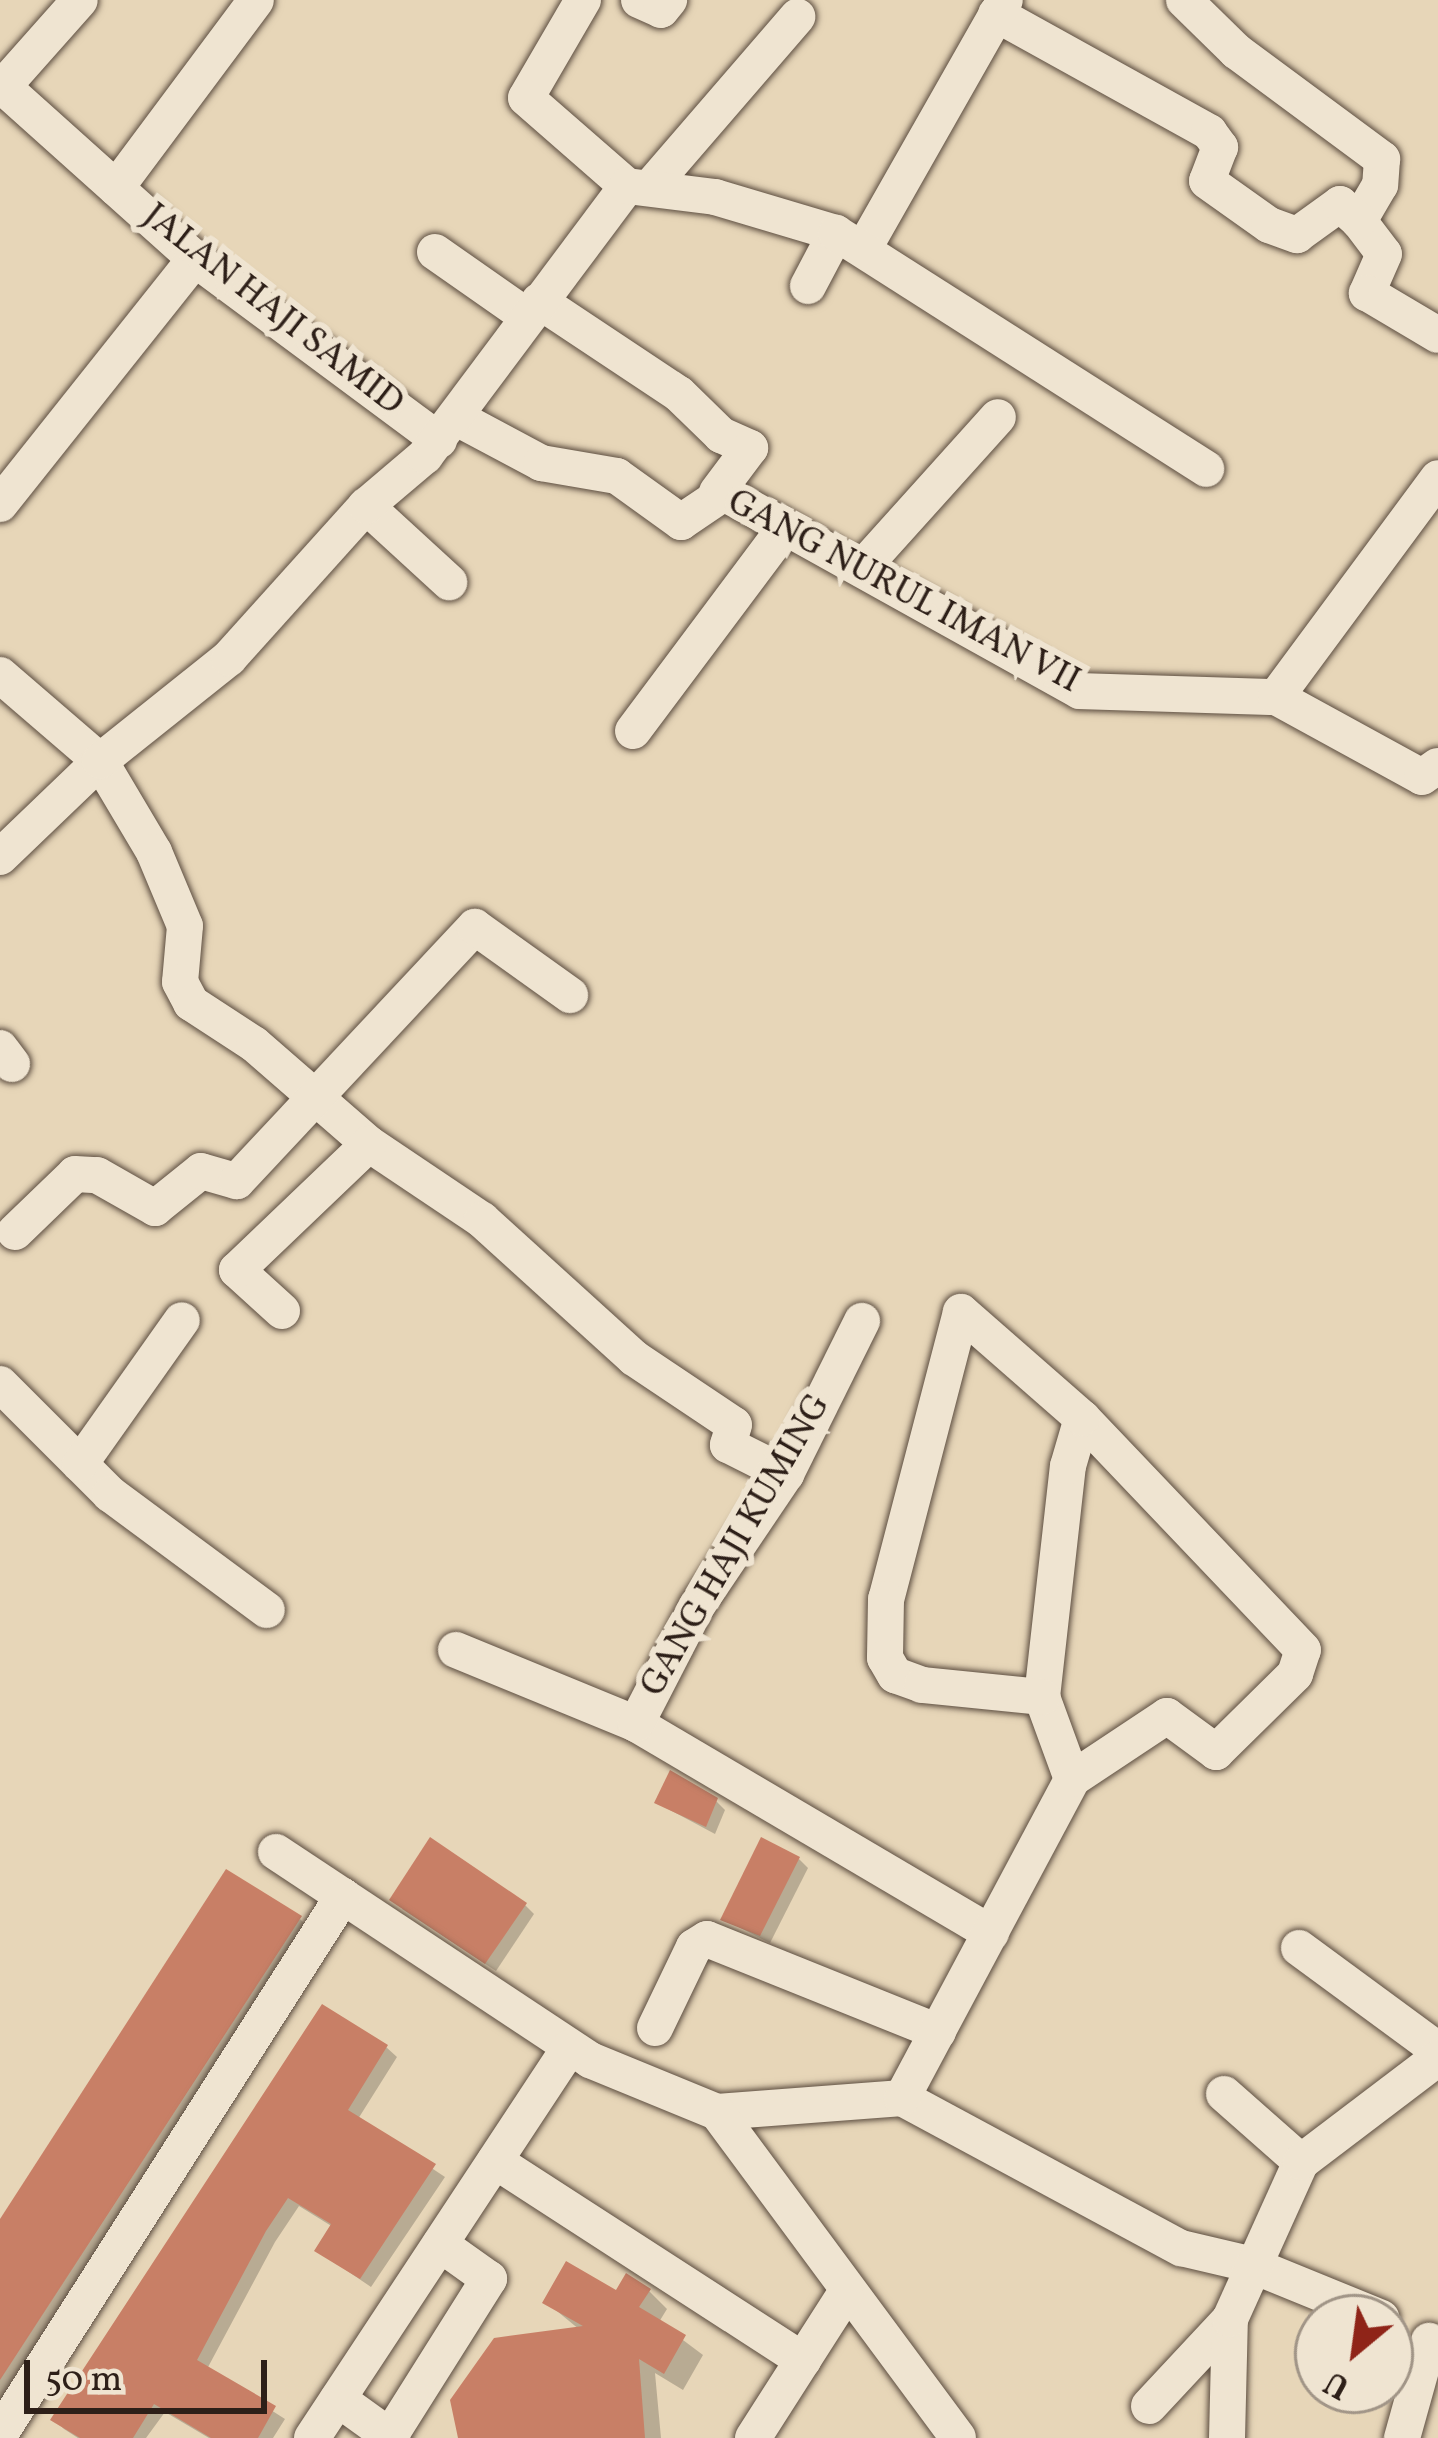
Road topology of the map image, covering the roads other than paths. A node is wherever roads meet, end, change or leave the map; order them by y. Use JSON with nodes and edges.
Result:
{"nodes":[{"id":1,"x":80,"y":0,"type":"edge"},
{"id":2,"x":256,"y":0,"type":"edge"},
{"id":3,"x":583,"y":0,"type":"edge"},
{"id":4,"x":639,"y":0,"type":"edge"},
{"id":5,"x":669,"y":0,"type":"edge"},
{"id":6,"x":1184,"y":0,"type":"edge"},
{"id":7,"x":1001,"y":7,"type":"edge"},
{"id":8,"x":796,"y":17,"type":"dead end"},
{"id":9,"x":1,"y":87,"type":"edge"},
{"id":10,"x":640,"y":185,"type":"junction"},
{"id":11,"x":116,"y":188,"type":"junction"},
{"id":12,"x":1359,"y":220,"type":"junction"},
{"id":13,"x":850,"y":240,"type":"junction"},
{"id":14,"x":435,"y":252,"type":"dead end"},
{"id":15,"x":194,"y":260,"type":"junction"},
{"id":16,"x":808,"y":286,"type":"dead end"},
{"id":17,"x":534,"y":309,"type":"junction"},
{"id":18,"x":1438,"y":335,"type":"edge"},
{"id":19,"x":998,"y":417,"type":"dead end"},
{"id":20,"x":447,"y":428,"type":"junction"},
{"id":21,"x":1206,"y":469,"type":"dead end"},
{"id":22,"x":1438,"y":478,"type":"edge"},
{"id":23,"x":717,"y":492,"type":"junction"},
{"id":24,"x":0,"y":504,"type":"edge"},
{"id":25,"x":366,"y":506,"type":"junction"},
{"id":26,"x":782,"y":532,"type":"junction"},
{"id":27,"x":862,"y":568,"type":"junction"},
{"id":28,"x":449,"y":582,"type":"dead end"},
{"id":29,"x":0,"y":675,"type":"edge"},
{"id":30,"x":1276,"y":697,"type":"junction"},
{"id":31,"x":633,"y":731,"type":"dead end"},
{"id":32,"x":100,"y":761,"type":"junction"},
{"id":33,"x":1438,"y":766,"type":"edge"},
{"id":34,"x":0,"y":857,"type":"edge"},
{"id":35,"x":570,"y":995,"type":"dead end"},
{"id":36,"x":315,"y":1103,"type":"junction"},
{"id":37,"x":369,"y":1144,"type":"junction"},
{"id":38,"x":15,"y":1232,"type":"dead end"},
{"id":39,"x":281,"y":1311,"type":"dead end"},
{"id":40,"x":182,"y":1320,"type":"dead end"},
{"id":41,"x":862,"y":1321,"type":"dead end"},
{"id":42,"x":0,"y":1384,"type":"edge"},
{"id":43,"x":1082,"y":1418,"type":"junction"},
{"id":44,"x":80,"y":1464,"type":"junction"},
{"id":45,"x":786,"y":1474,"type":"junction"},
{"id":46,"x":266,"y":1610,"type":"dead end"},
{"id":47,"x":456,"y":1650,"type":"dead end"},
{"id":48,"x":1042,"y":1697,"type":"junction"},
{"id":49,"x":636,"y":1724,"type":"junction"},
{"id":50,"x":1072,"y":1779,"type":"junction"},
{"id":51,"x":275,"y":1852,"type":"dead end"},
{"id":52,"x":343,"y":1896,"type":"junction"},
{"id":53,"x":991,"y":1934,"type":"junction"},
{"id":54,"x":1299,"y":1948,"type":"dead end"},
{"id":55,"x":655,"y":2028,"type":"dead end"},
{"id":56,"x":938,"y":2032,"type":"junction"},
{"id":57,"x":570,"y":2047,"type":"junction"},
{"id":58,"x":1438,"y":2054,"type":"edge"},
{"id":59,"x":1224,"y":2094,"type":"dead end"},
{"id":60,"x":902,"y":2098,"type":"junction"},
{"id":61,"x":717,"y":2112,"type":"junction"},
{"id":62,"x":495,"y":2161,"type":"junction"},
{"id":63,"x":1301,"y":2162,"type":"junction"},
{"id":64,"x":440,"y":2244,"type":"junction"},
{"id":65,"x":1249,"y":2264,"type":"junction"},
{"id":66,"x":845,"y":2294,"type":"junction"},
{"id":67,"x":1322,"y":2294,"type":"edge"},
{"id":68,"x":1230,"y":2320,"type":"junction"},
{"id":69,"x":1434,"y":2343,"type":"edge"},
{"id":70,"x":803,"y":2360,"type":"junction"},
{"id":71,"x":338,"y":2398,"type":"junction"},
{"id":72,"x":1149,"y":2406,"type":"dead end"},
{"id":73,"x":1,"y":2436,"type":"edge"},
{"id":74,"x":391,"y":2437,"type":"edge"},
{"id":75,"x":312,"y":2438,"type":"edge"},
{"id":76,"x":753,"y":2438,"type":"edge"},
{"id":77,"x":958,"y":2438,"type":"edge"},
{"id":78,"x":1228,"y":2438,"type":"edge"},
{"id":79,"x":1402,"y":2438,"type":"edge"}],
"edges":[{"from":1,"to":9,"type":"street"},
{"from":2,"to":11,"type":"street"},
{"from":3,"to":10,"type":"street"},
{"from":4,"to":5,"type":"street"},
{"from":6,"to":12,"type":"street"},
{"from":7,"to":12,"type":"street"},
{"from":7,"to":13,"type":"street"},
{"from":8,"to":10,"type":"street"},
{"from":9,"to":11,"type":"street","name":"JALAN HAJI SAMID"},
{"from":10,"to":13,"type":"street"},
{"from":10,"to":17,"type":"street"},
{"from":11,"to":15,"type":"street","name":"JALAN HAJI SAMID"},
{"from":12,"to":18,"type":"street"},
{"from":13,"to":16,"type":"street"},
{"from":13,"to":21,"type":"street"},
{"from":14,"to":17,"type":"street"},
{"from":15,"to":20,"type":"street","name":"JALAN HAJI SAMID"},
{"from":15,"to":24,"type":"street"},
{"from":17,"to":20,"type":"street"},
{"from":17,"to":23,"type":"street"},
{"from":19,"to":27,"type":"street"},
{"from":20,"to":23,"type":"street","name":"GANG NURUL IMAN VII"},
{"from":20,"to":25,"type":"street"},
{"from":22,"to":30,"type":"street"},
{"from":23,"to":26,"type":"street","name":"GANG NURUL IMAN VII"},
{"from":25,"to":28,"type":"street"},
{"from":25,"to":32,"type":"street"},
{"from":26,"to":27,"type":"street","name":"GANG NURUL IMAN VII"},
{"from":26,"to":31,"type":"street"},
{"from":27,"to":30,"type":"street","name":"GANG NURUL IMAN VII"},
{"from":29,"to":32,"type":"street"},
{"from":30,"to":33,"type":"street","name":"GANG NURUL IMAN VII"},
{"from":32,"to":34,"type":"street"},
{"from":32,"to":36,"type":"street"},
{"from":35,"to":36,"type":"street"},
{"from":36,"to":37,"type":"street"},
{"from":36,"to":38,"type":"street"},
{"from":37,"to":39,"type":"street"},
{"from":37,"to":45,"type":"street"},
{"from":40,"to":44,"type":"street"},
{"from":41,"to":45,"type":"street","name":"GANG HAJI KUMING"},
{"from":42,"to":44,"type":"street"},
{"from":43,"to":48,"type":"street"},
{"from":43,"to":48,"type":"street"},
{"from":43,"to":50,"type":"street"},
{"from":44,"to":46,"type":"street"},
{"from":45,"to":49,"type":"street","name":"GANG HAJI KUMING"},
{"from":47,"to":49,"type":"street"},
{"from":48,"to":50,"type":"street"},
{"from":49,"to":53,"type":"street","name":"GANG HAJI KUMING"},
{"from":50,"to":53,"type":"street"},
{"from":51,"to":52,"type":"street"},
{"from":52,"to":57,"type":"street"},
{"from":52,"to":73,"type":"street"},
{"from":53,"to":56,"type":"street"},
{"from":54,"to":58,"type":"street"},
{"from":55,"to":56,"type":"street"},
{"from":56,"to":60,"type":"street"},
{"from":57,"to":61,"type":"street"},
{"from":57,"to":62,"type":"street"},
{"from":58,"to":63,"type":"street"},
{"from":59,"to":63,"type":"street"},
{"from":60,"to":61,"type":"street"},
{"from":60,"to":65,"type":"street"},
{"from":61,"to":66,"type":"street"},
{"from":62,"to":64,"type":"street"},
{"from":62,"to":70,"type":"street"},
{"from":63,"to":65,"type":"street"},
{"from":64,"to":71,"type":"street"},
{"from":64,"to":74,"type":"street"},
{"from":65,"to":67,"type":"street"},
{"from":65,"to":68,"type":"street"},
{"from":66,"to":70,"type":"street"},
{"from":66,"to":77,"type":"street"},
{"from":68,"to":72,"type":"street"},
{"from":68,"to":78,"type":"street"},
{"from":69,"to":79,"type":"street"},
{"from":70,"to":76,"type":"street"},
{"from":71,"to":74,"type":"street"},
{"from":71,"to":75,"type":"street"}]}
